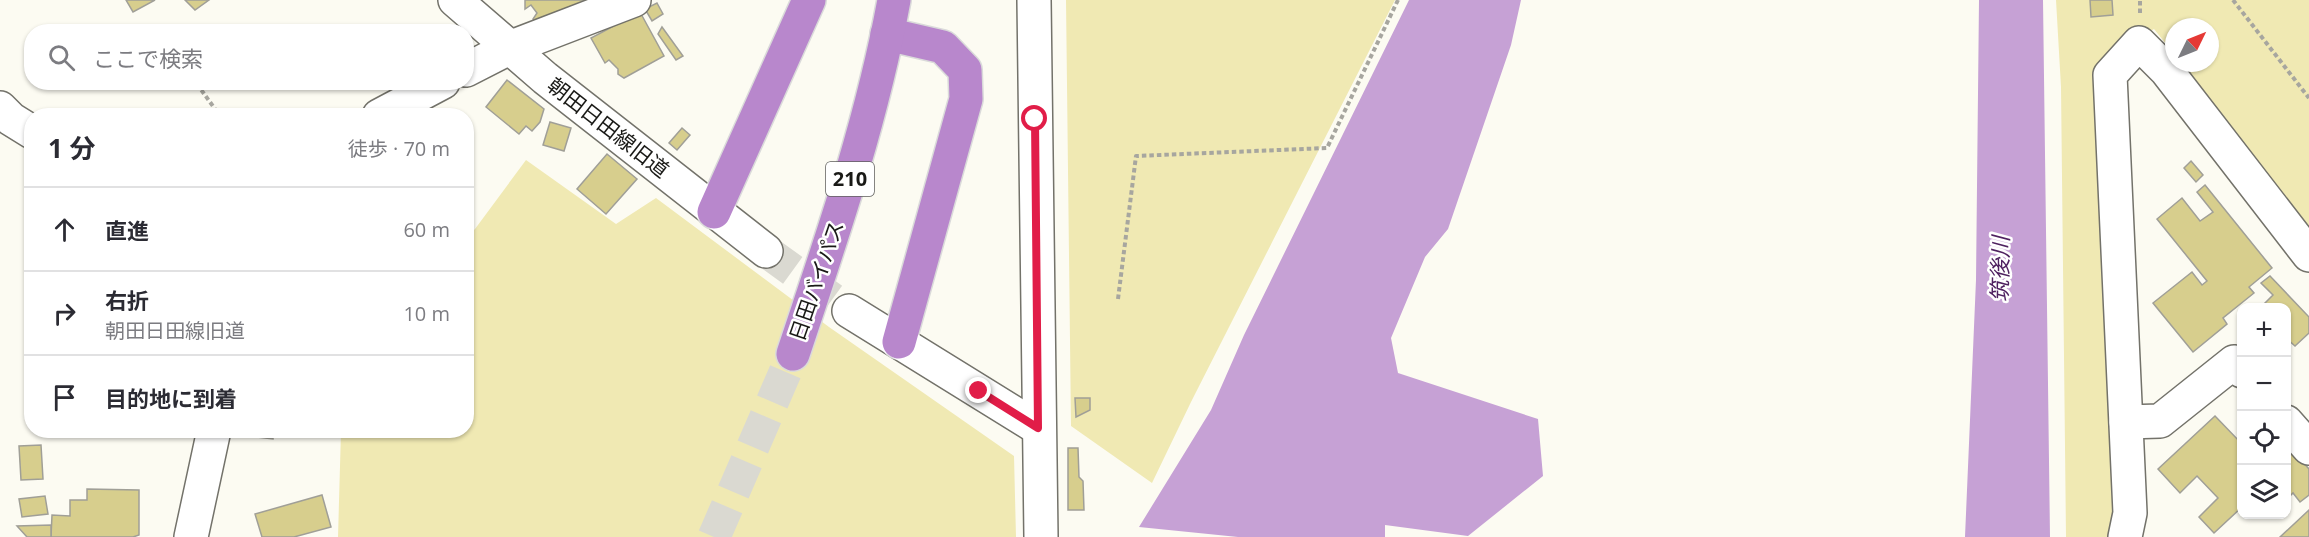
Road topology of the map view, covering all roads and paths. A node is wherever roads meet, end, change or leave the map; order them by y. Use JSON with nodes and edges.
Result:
{"nodes":[{"id":1,"x":455,"y":0,"type":"edge"},
{"id":2,"x":634,"y":0,"type":"edge"},
{"id":3,"x":809,"y":0,"type":"edge"},
{"id":4,"x":894,"y":0,"type":"edge"},
{"id":5,"x":1034,"y":0,"type":"edge"},
{"id":6,"x":1398,"y":0,"type":"edge"},
{"id":7,"x":2233,"y":0,"type":"edge"},
{"id":8,"x":888,"y":34,"type":"junction"},
{"id":9,"x":509,"y":48,"type":"junction"},
{"id":10,"x":474,"y":66,"type":"edge"},
{"id":11,"x":201,"y":90,"type":"edge"},
{"id":12,"x":428,"y":90,"type":"edge"},
{"id":13,"x":2309,"y":98,"type":"edge"},
{"id":14,"x":0,"y":108,"type":"edge"},
{"id":15,"x":214,"y":108,"type":"edge"},
{"id":16,"x":394,"y":108,"type":"edge"},
{"id":17,"x":24,"y":127,"type":"edge"},
{"id":18,"x":714,"y":212,"type":"junction"},
{"id":19,"x":766,"y":251,"type":"tunnel mouth"},
{"id":20,"x":2309,"y":255,"type":"edge"},
{"id":21,"x":1118,"y":299,"type":"dead end"},
{"id":22,"x":849,"y":310,"type":"tunnel mouth"},
{"id":23,"x":899,"y":342,"type":"junction"},
{"id":24,"x":793,"y":354,"type":"tunnel mouth"},
{"id":25,"x":2237,"y":366,"type":"edge"},
{"id":26,"x":2126,"y":422,"type":"junction"},
{"id":27,"x":1038,"y":428,"type":"junction"},
{"id":28,"x":2291,"y":428,"type":"edge"},
{"id":29,"x":212,"y":438,"type":"edge"},
{"id":30,"x":2309,"y":448,"type":"edge"},
{"id":31,"x":2127,"y":525,"type":"edge"},
{"id":32,"x":191,"y":537,"type":"edge"},
{"id":33,"x":1041,"y":537,"type":"edge"},
{"id":34,"x":2152,"y":537,"type":"edge"}],
"edges":[{"from":1,"to":9,"type":"street","name":"朝田日田線旧道"},
{"from":2,"to":9,"type":"street"},
{"from":3,"to":18,"type":"highway"},
{"from":4,"to":8,"type":"highway","name":"日田バイパス","number":"210"},
{"from":5,"to":27,"type":"street"},
{"from":6,"to":21,"type":"path"},
{"from":7,"to":13,"type":"path"},
{"from":8,"to":23,"type":"highway"},
{"from":8,"to":24,"type":"highway","name":"日田バイパス","number":"210"},
{"from":9,"to":10,"type":"street"},
{"from":9,"to":18,"type":"street","name":"朝田日田線旧道"},
{"from":11,"to":15,"type":"path"},
{"from":12,"to":16,"type":"street"},
{"from":14,"to":17,"type":"street"},
{"from":18,"to":19,"type":"street","name":"朝田日田線旧道"},
{"from":20,"to":26,"type":"street"},
{"from":22,"to":23,"type":"street"},
{"from":23,"to":27,"type":"street"},
{"from":25,"to":26,"type":"street"},
{"from":26,"to":31,"type":"street"},
{"from":27,"to":33,"type":"street"},
{"from":28,"to":30,"type":"street"},
{"from":29,"to":32,"type":"street"},
{"from":31,"to":34,"type":"street"}]}
